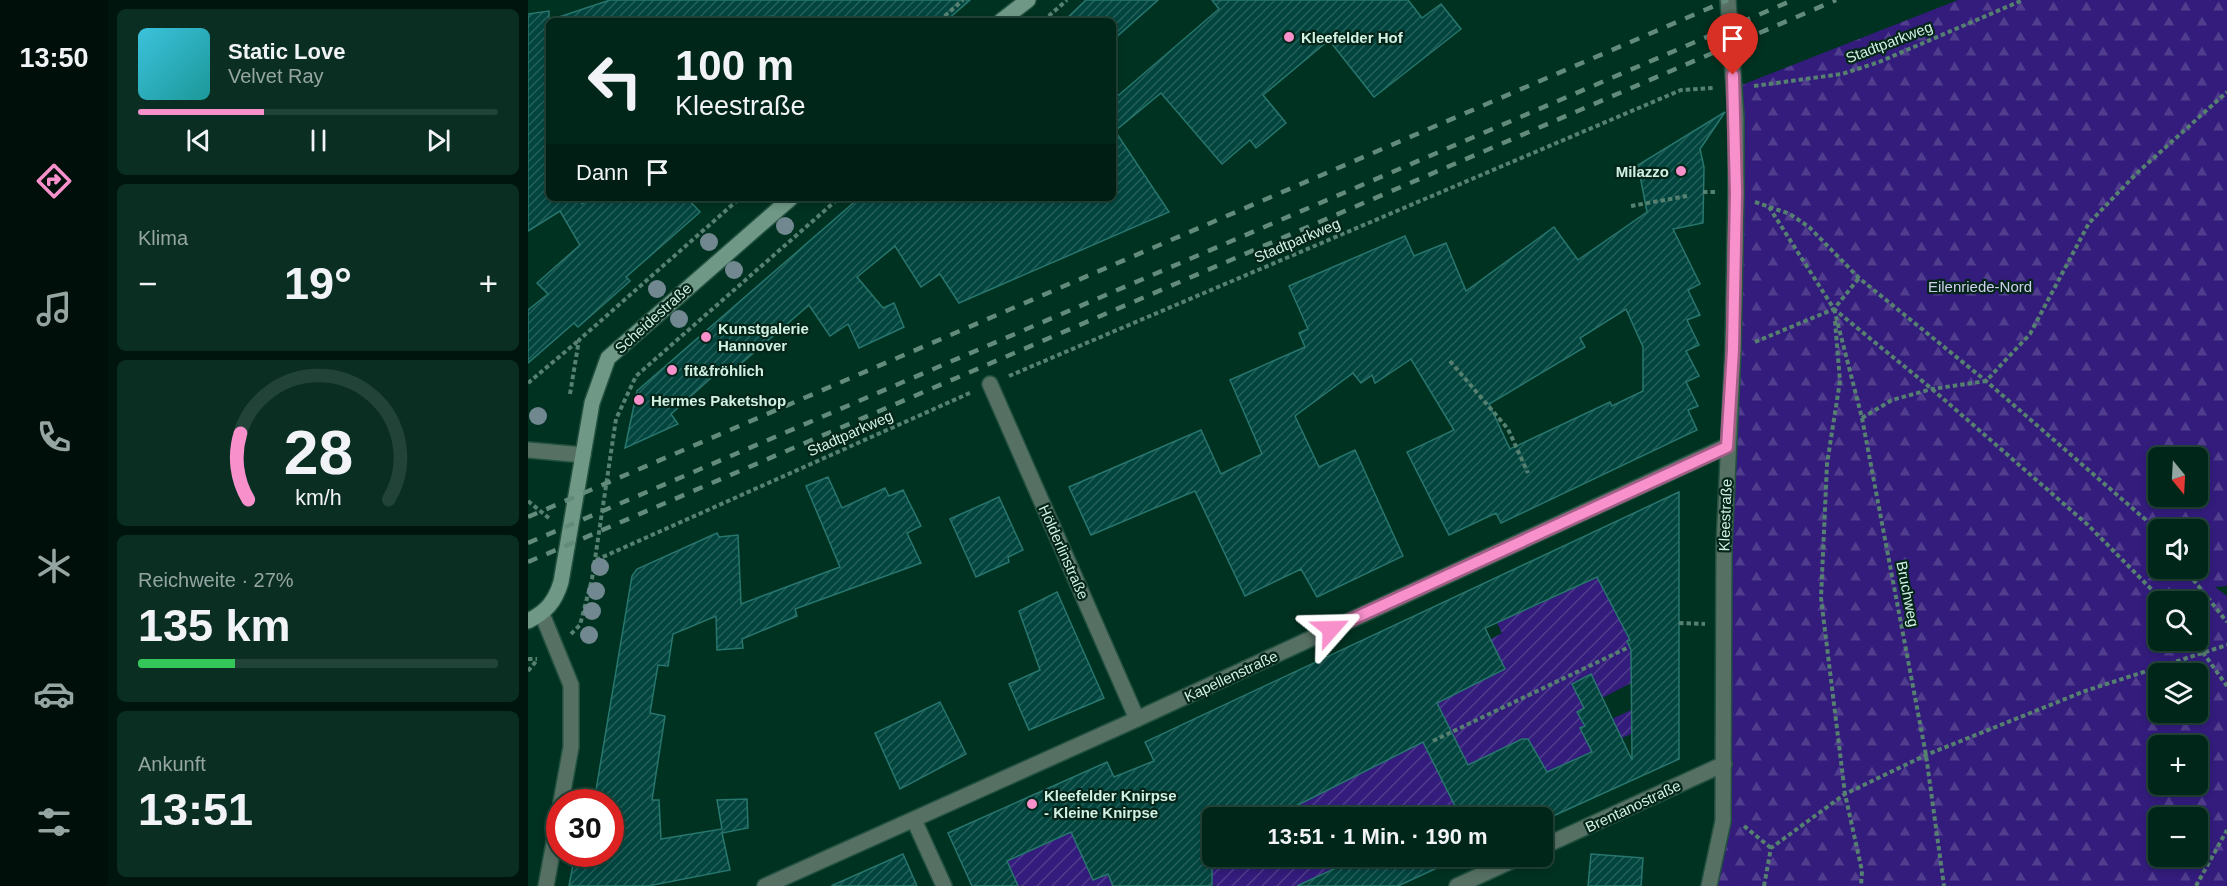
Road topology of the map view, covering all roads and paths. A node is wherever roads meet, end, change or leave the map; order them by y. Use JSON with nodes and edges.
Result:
{"nodes":[{"id":1,"x":963,"y":0,"type":"edge"},
{"id":2,"x":1028,"y":0,"type":"edge"},
{"id":3,"x":1067,"y":0,"type":"edge"},
{"id":4,"x":1728,"y":0,"type":"edge"},
{"id":5,"x":2023,"y":0,"type":"edge"},
{"id":6,"x":942,"y":18,"type":"edge"},
{"id":7,"x":1005,"y":18,"type":"edge"},
{"id":8,"x":1046,"y":18,"type":"edge"},
{"id":9,"x":1734,"y":88,"type":"junction"},
{"id":10,"x":2227,"y":92,"type":"edge"},
{"id":11,"x":1687,"y":196,"type":"dead end"},
{"id":12,"x":788,"y":201,"type":"edge"},
{"id":13,"x":836,"y":201,"type":"edge"},
{"id":14,"x":1631,"y":206,"type":"dead end"},
{"id":15,"x":1859,"y":278,"type":"junction"},
{"id":16,"x":1834,"y":309,"type":"junction"},
{"id":17,"x":579,"y":340,"type":"dead end"},
{"id":18,"x":1733,"y":350,"type":"junction"},
{"id":19,"x":1450,"y":362,"type":"dead end"},
{"id":20,"x":1986,"y":381,"type":"junction"},
{"id":21,"x":528,"y":383,"type":"edge"},
{"id":22,"x":990,"y":384,"type":"junction"},
{"id":23,"x":1932,"y":389,"type":"junction"},
{"id":24,"x":1862,"y":418,"type":"junction"},
{"id":25,"x":1727,"y":447,"type":"junction"},
{"id":26,"x":528,"y":450,"type":"edge"},
{"id":27,"x":583,"y":455,"type":"junction"},
{"id":28,"x":1528,"y":473,"type":"dead end"},
{"id":29,"x":528,"y":501,"type":"edge"},
{"id":30,"x":552,"y":520,"type":"dead end"},
{"id":31,"x":2148,"y":523,"type":"edge"},
{"id":32,"x":596,"y":560,"type":"junction"},
{"id":33,"x":592,"y":579,"type":"dead end"},
{"id":34,"x":2193,"y":579,"type":"edge"},
{"id":35,"x":2153,"y":591,"type":"edge"},
{"id":36,"x":542,"y":614,"type":"junction"},
{"id":37,"x":528,"y":621,"type":"edge"},
{"id":38,"x":2227,"y":622,"type":"edge"},
{"id":39,"x":2227,"y":645,"type":"edge"},
{"id":40,"x":1629,"y":647,"type":"dead end"},
{"id":41,"x":2203,"y":651,"type":"edge"},
{"id":42,"x":2205,"y":654,"type":"junction"},
{"id":43,"x":528,"y":659,"type":"edge"},
{"id":44,"x":528,"y":671,"type":"edge"},
{"id":45,"x":2227,"y":686,"type":"edge"},
{"id":46,"x":1137,"y":719,"type":"junction"},
{"id":47,"x":1433,"y":741,"type":"dead end"},
{"id":48,"x":1926,"y":756,"type":"junction"},
{"id":49,"x":1724,"y":764,"type":"junction"},
{"id":50,"x":563,"y":789,"type":"edge"},
{"id":51,"x":1845,"y":794,"type":"junction"},
{"id":52,"x":914,"y":820,"type":"junction"},
{"id":53,"x":1723,"y":820,"type":"junction"},
{"id":54,"x":2227,"y":831,"type":"edge"},
{"id":55,"x":1553,"y":842,"type":"edge"},
{"id":56,"x":1771,"y":848,"type":"junction"},
{"id":57,"x":550,"y":867,"type":"edge"},
{"id":58,"x":1498,"y":867,"type":"edge"},
{"id":59,"x":546,"y":886,"type":"edge"},
{"id":60,"x":765,"y":886,"type":"edge"},
{"id":61,"x":944,"y":886,"type":"edge"},
{"id":62,"x":1457,"y":886,"type":"edge"},
{"id":63,"x":1709,"y":886,"type":"edge"},
{"id":64,"x":1764,"y":886,"type":"edge"},
{"id":65,"x":1861,"y":886,"type":"edge"},
{"id":66,"x":1944,"y":886,"type":"edge"},
{"id":67,"x":2196,"y":886,"type":"edge"}],
"edges":[{"from":1,"to":6,"type":"path"},
{"from":2,"to":7,"type":"street"},
{"from":3,"to":8,"type":"path"},
{"from":4,"to":9,"type":"street","name":"Kleestraße"},
{"from":5,"to":9,"type":"path","name":"Stadtparkweg"},
{"from":9,"to":18,"type":"street","name":"Kleestraße"},
{"from":9,"to":22,"type":"path","name":"Stadtparkweg"},
{"from":10,"to":20,"type":"path"},
{"from":11,"to":14,"type":"path"},
{"from":12,"to":27,"type":"street","name":"Scheidestraße"},
{"from":13,"to":32,"type":"path"},
{"from":15,"to":16,"type":"path"},
{"from":15,"to":16,"type":"path"},
{"from":15,"to":20,"type":"path"},
{"from":16,"to":18,"type":"path"},
{"from":16,"to":23,"type":"path"},
{"from":16,"to":24,"type":"path","name":"Bruchweg"},
{"from":16,"to":51,"type":"path"},
{"from":17,"to":21,"type":"path"},
{"from":18,"to":25,"type":"street","name":"Kleestraße"},
{"from":19,"to":28,"type":"path"},
{"from":20,"to":23,"type":"path"},
{"from":20,"to":31,"type":"path"},
{"from":22,"to":32,"type":"path","name":"Stadtparkweg"},
{"from":22,"to":46,"type":"street","name":"Hölderlinstraße"},
{"from":23,"to":24,"type":"path"},
{"from":23,"to":35,"type":"path"},
{"from":24,"to":48,"type":"path","name":"Bruchweg"},
{"from":25,"to":46,"type":"street","name":"Kapellenstraße"},
{"from":25,"to":49,"type":"street","name":"Kleestraße"},
{"from":26,"to":27,"type":"street"},
{"from":27,"to":36,"type":"street","name":"Scheidestraße"},
{"from":29,"to":30,"type":"path"},
{"from":32,"to":33,"type":"path"},
{"from":34,"to":38,"type":"path"},
{"from":36,"to":37,"type":"street"},
{"from":36,"to":50,"type":"street"},
{"from":39,"to":42,"type":"path"},
{"from":40,"to":47,"type":"path"},
{"from":41,"to":42,"type":"path"},
{"from":42,"to":45,"type":"path"},
{"from":42,"to":48,"type":"path"},
{"from":43,"to":44,"type":"path"},
{"from":46,"to":52,"type":"street","name":"Kapellenstraße"},
{"from":48,"to":51,"type":"path"},
{"from":48,"to":66,"type":"path","name":"Bruchweg"},
{"from":49,"to":53,"type":"street","name":"Kleestraße"},
{"from":49,"to":55,"type":"street","name":"Brentanostraße"},
{"from":51,"to":56,"type":"path"},
{"from":51,"to":65,"type":"path"},
{"from":52,"to":60,"type":"street","name":"Kapellenstraße"},
{"from":52,"to":61,"type":"street"},
{"from":53,"to":56,"type":"path"},
{"from":53,"to":63,"type":"street","name":"Kleestraße"},
{"from":54,"to":67,"type":"path"},
{"from":56,"to":64,"type":"path"},
{"from":57,"to":59,"type":"street"},
{"from":58,"to":62,"type":"street"}]}
